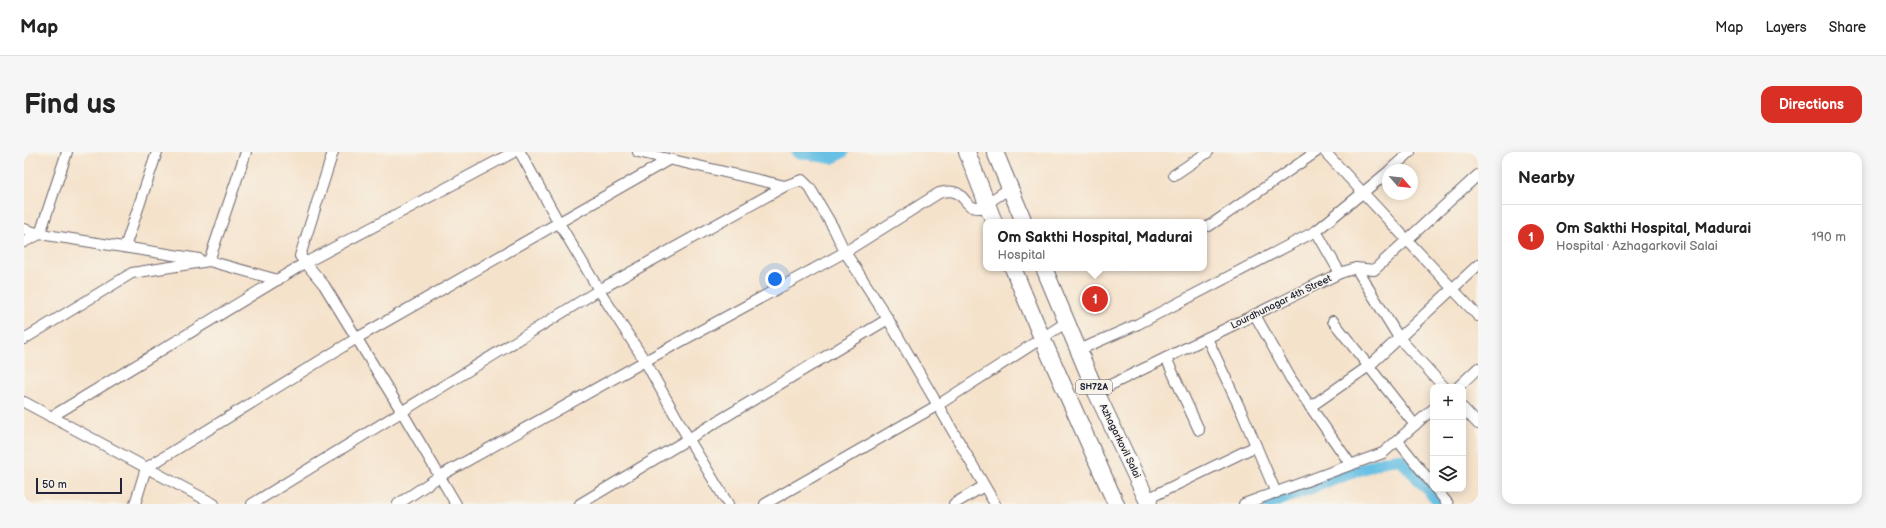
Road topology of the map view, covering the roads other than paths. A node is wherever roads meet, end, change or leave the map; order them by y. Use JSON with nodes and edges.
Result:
{"nodes":[{"id":1,"x":68,"y":152,"type":"edge"},
{"id":2,"x":157,"y":152,"type":"edge"},
{"id":3,"x":246,"y":152,"type":"edge"},
{"id":4,"x":334,"y":152,"type":"edge"},
{"id":5,"x":514,"y":152,"type":"edge"},
{"id":6,"x":520,"y":152,"type":"edge"},
{"id":7,"x":638,"y":152,"type":"edge"},
{"id":8,"x":967,"y":152,"type":"edge"},
{"id":9,"x":995,"y":152,"type":"edge"},
{"id":10,"x":1208,"y":152,"type":"edge"},
{"id":11,"x":1316,"y":152,"type":"edge"},
{"id":12,"x":1325,"y":152,"type":"edge"},
{"id":13,"x":1410,"y":152,"type":"edge"},
{"id":14,"x":670,"y":160,"type":"junction"},
{"id":15,"x":1397,"y":164,"type":"edge"},
{"id":16,"x":1174,"y":175,"type":"dead end"},
{"id":17,"x":1478,"y":175,"type":"edge"},
{"id":18,"x":1382,"y":177,"type":"edge"},
{"id":19,"x":785,"y":186,"type":"junction"},
{"id":20,"x":1010,"y":188,"type":"junction"},
{"id":21,"x":1364,"y":193,"type":"junction"},
{"id":22,"x":983,"y":205,"type":"junction"},
{"id":23,"x":992,"y":219,"type":"edge"},
{"id":24,"x":1023,"y":219,"type":"edge"},
{"id":25,"x":559,"y":223,"type":"junction"},
{"id":26,"x":1209,"y":226,"type":"dead end"},
{"id":27,"x":24,"y":229,"type":"edge"},
{"id":28,"x":1316,"y":231,"type":"junction"},
{"id":29,"x":40,"y":234,"type":"junction"},
{"id":30,"x":1407,"y":240,"type":"junction"},
{"id":31,"x":24,"y":242,"type":"edge"},
{"id":32,"x":125,"y":247,"type":"junction"},
{"id":33,"x":845,"y":252,"type":"junction"},
{"id":34,"x":209,"y":261,"type":"junction"},
{"id":35,"x":306,"y":263,"type":"junction"},
{"id":36,"x":1478,"y":265,"type":"edge"},
{"id":37,"x":1356,"y":268,"type":"junction"},
{"id":38,"x":1014,"y":271,"type":"edge"},
{"id":39,"x":1045,"y":271,"type":"edge"},
{"id":40,"x":1340,"y":273,"type":"junction"},
{"id":41,"x":278,"y":280,"type":"junction"},
{"id":42,"x":1452,"y":288,"type":"junction"},
{"id":43,"x":599,"y":290,"type":"junction"},
{"id":44,"x":1255,"y":315,"type":"junction"},
{"id":45,"x":1478,"y":316,"type":"edge"},
{"id":46,"x":888,"y":319,"type":"junction"},
{"id":47,"x":1333,"y":321,"type":"dead end"},
{"id":48,"x":1067,"y":322,"type":"junction"},
{"id":49,"x":357,"y":338,"type":"junction"},
{"id":50,"x":1207,"y":338,"type":"junction"},
{"id":51,"x":1399,"y":338,"type":"junction"},
{"id":52,"x":24,"y":339,"type":"edge"},
{"id":53,"x":1040,"y":340,"type":"junction"},
{"id":54,"x":1080,"y":350,"type":"junction"},
{"id":55,"x":1166,"y":358,"type":"junction"},
{"id":56,"x":645,"y":361,"type":"junction"},
{"id":57,"x":1369,"y":366,"type":"junction"},
{"id":58,"x":1478,"y":368,"type":"edge"},
{"id":59,"x":1441,"y":384,"type":"edge"},
{"id":60,"x":1461,"y":384,"type":"edge"},
{"id":61,"x":1096,"y":392,"type":"junction"},
{"id":62,"x":24,"y":402,"type":"edge"},
{"id":63,"x":938,"y":405,"type":"junction"},
{"id":64,"x":1310,"y":407,"type":"junction"},
{"id":65,"x":1466,"y":411,"type":"edge"},
{"id":66,"x":402,"y":412,"type":"junction"},
{"id":67,"x":1430,"y":412,"type":"edge"},
{"id":68,"x":51,"y":417,"type":"junction"},
{"id":69,"x":1478,"y":424,"type":"edge"},
{"id":70,"x":1415,"y":425,"type":"junction"},
{"id":71,"x":1199,"y":430,"type":"dead end"},
{"id":72,"x":688,"y":438,"type":"junction"},
{"id":73,"x":1398,"y":441,"type":"junction"},
{"id":74,"x":1256,"y":446,"type":"junction"},
{"id":75,"x":1351,"y":465,"type":"junction"},
{"id":76,"x":146,"y":468,"type":"junction"},
{"id":77,"x":440,"y":476,"type":"junction"},
{"id":78,"x":1430,"y":481,"type":"edge"},
{"id":79,"x":984,"y":486,"type":"junction"},
{"id":80,"x":1438,"y":492,"type":"edge"},
{"id":81,"x":1276,"y":493,"type":"junction"},
{"id":82,"x":1263,"y":501,"type":"edge"},
{"id":83,"x":1148,"y":502,"type":"edge"},
{"id":84,"x":255,"y":503,"type":"edge"},
{"id":85,"x":135,"y":504,"type":"edge"},
{"id":86,"x":214,"y":504,"type":"edge"},
{"id":87,"x":398,"y":504,"type":"edge"},
{"id":88,"x":456,"y":504,"type":"edge"},
{"id":89,"x":580,"y":504,"type":"edge"},
{"id":90,"x":728,"y":504,"type":"edge"},
{"id":91,"x":765,"y":504,"type":"edge"},
{"id":92,"x":954,"y":504,"type":"edge"},
{"id":93,"x":995,"y":504,"type":"edge"},
{"id":94,"x":1116,"y":504,"type":"edge"},
{"id":95,"x":1244,"y":504,"type":"edge"},
{"id":96,"x":1448,"y":504,"type":"edge"}],
"edges":[{"from":1,"to":29,"type":"street"},
{"from":2,"to":32,"type":"street"},
{"from":3,"to":34,"type":"street"},
{"from":4,"to":35,"type":"street"},
{"from":5,"to":35,"type":"street"},
{"from":6,"to":25,"type":"street"},
{"from":7,"to":14,"type":"street"},
{"from":8,"to":22,"type":"main road"},
{"from":9,"to":20,"type":"main road"},
{"from":10,"to":16,"type":"street"},
{"from":11,"to":26,"type":"street"},
{"from":12,"to":21,"type":"street"},
{"from":13,"to":15,"type":"street"},
{"from":14,"to":19,"type":"street"},
{"from":14,"to":25,"type":"street"},
{"from":17,"to":30,"type":"street"},
{"from":18,"to":21,"type":"street"},
{"from":19,"to":33,"type":"street"},
{"from":19,"to":43,"type":"street"},
{"from":20,"to":22,"type":"street"},
{"from":20,"to":24,"type":"main road"},
{"from":21,"to":28,"type":"street"},
{"from":21,"to":30,"type":"street"},
{"from":22,"to":23,"type":"main road"},
{"from":22,"to":33,"type":"street"},
{"from":25,"to":43,"type":"street"},
{"from":25,"to":49,"type":"street"},
{"from":27,"to":29,"type":"street"},
{"from":28,"to":40,"type":"street","name":"Lourdhunagar 4th Street"},
{"from":28,"to":54,"type":"street"},
{"from":29,"to":31,"type":"street"},
{"from":29,"to":32,"type":"street"},
{"from":30,"to":37,"type":"street"},
{"from":30,"to":42,"type":"street"},
{"from":32,"to":34,"type":"street"},
{"from":33,"to":46,"type":"street"},
{"from":33,"to":56,"type":"street"},
{"from":34,"to":41,"type":"street"},
{"from":34,"to":52,"type":"street"},
{"from":35,"to":41,"type":"street"},
{"from":35,"to":49,"type":"street"},
{"from":36,"to":42,"type":"street"},
{"from":37,"to":40,"type":"street"},
{"from":37,"to":51,"type":"street"},
{"from":38,"to":53,"type":"main road","number":"SH72A"},
{"from":39,"to":48,"type":"main road","name":"Azhagarkovil Salai","number":"SH72A"},
{"from":40,"to":44,"type":"street","name":"Lourdhunagar 4th Street"},
{"from":41,"to":68,"type":"street"},
{"from":42,"to":45,"type":"street"},
{"from":42,"to":51,"type":"street"},
{"from":43,"to":56,"type":"street"},
{"from":43,"to":66,"type":"street"},
{"from":44,"to":50,"type":"street","name":"Lourdhunagar 4th Street"},
{"from":44,"to":64,"type":"street"},
{"from":46,"to":63,"type":"street"},
{"from":46,"to":72,"type":"street"},
{"from":47,"to":57,"type":"street"},
{"from":48,"to":53,"type":"street"},
{"from":48,"to":54,"type":"main road","name":"Azhagarkovil Salai","number":"SH72A"},
{"from":49,"to":66,"type":"street"},
{"from":49,"to":76,"type":"street"},
{"from":50,"to":55,"type":"street","name":"Lourdhunagar 4th Street"},
{"from":50,"to":74,"type":"street"},
{"from":51,"to":57,"type":"street"},
{"from":51,"to":59,"type":"street"},
{"from":53,"to":63,"type":"street"},
{"from":53,"to":94,"type":"main road","number":"SH72A"},
{"from":54,"to":61,"type":"main road","name":"Azhagarkovil Salai","number":"SH72A"},
{"from":55,"to":61,"type":"street","name":"Lourdhunagar 4th Street"},
{"from":55,"to":71,"type":"street"},
{"from":56,"to":72,"type":"street"},
{"from":56,"to":77,"type":"street"},
{"from":57,"to":64,"type":"street"},
{"from":57,"to":70,"type":"street"},
{"from":58,"to":60,"type":"street"},
{"from":61,"to":83,"type":"main road","name":"Azhagarkovil Salai","number":"SH72A"},
{"from":62,"to":68,"type":"street"},
{"from":63,"to":79,"type":"street"},
{"from":63,"to":91,"type":"street"},
{"from":64,"to":75,"type":"street"},
{"from":65,"to":69,"type":"street"},
{"from":66,"to":77,"type":"street"},
{"from":66,"to":84,"type":"street"},
{"from":67,"to":70,"type":"street"},
{"from":68,"to":76,"type":"street"},
{"from":70,"to":73,"type":"street"},
{"from":72,"to":89,"type":"street"},
{"from":72,"to":90,"type":"street"},
{"from":73,"to":75,"type":"street"},
{"from":73,"to":78,"type":"street"},
{"from":74,"to":81,"type":"street"},
{"from":74,"to":83,"type":"street"},
{"from":75,"to":81,"type":"street"},
{"from":76,"to":85,"type":"street"},
{"from":76,"to":86,"type":"street"},
{"from":77,"to":87,"type":"street"},
{"from":77,"to":88,"type":"street"},
{"from":79,"to":92,"type":"street"},
{"from":79,"to":93,"type":"street"},
{"from":80,"to":96,"type":"street"},
{"from":81,"to":82,"type":"street"},
{"from":82,"to":95,"type":"street"}]}
